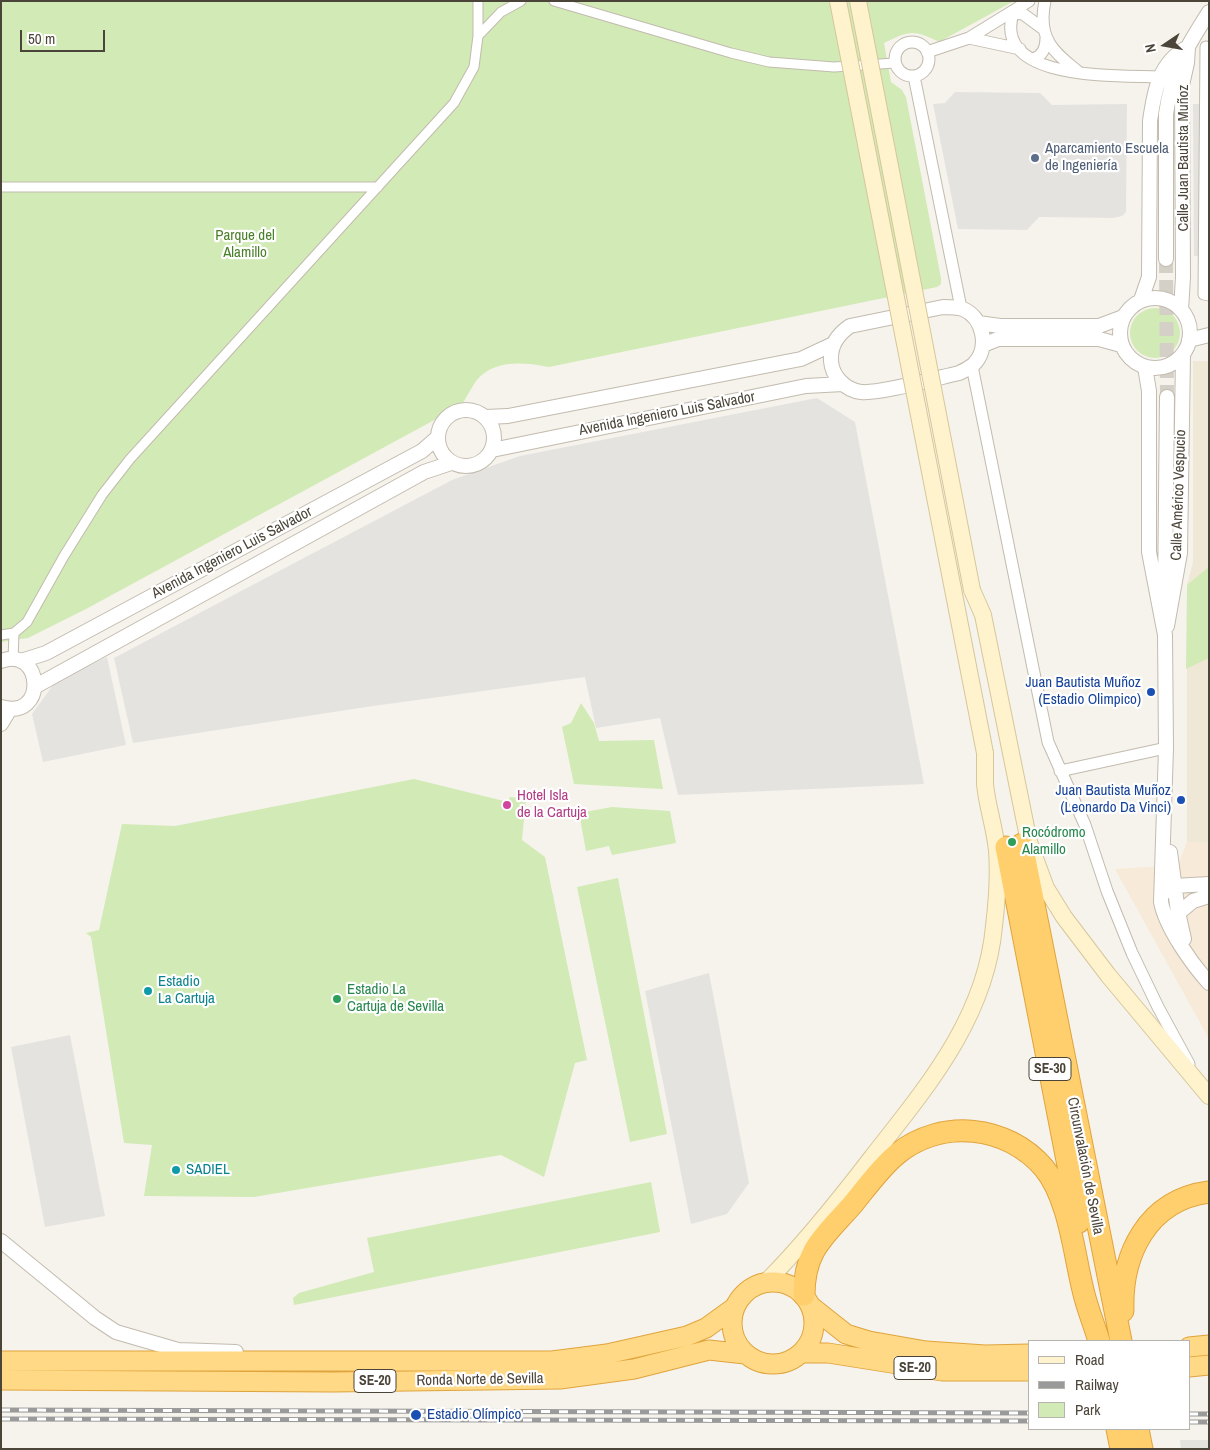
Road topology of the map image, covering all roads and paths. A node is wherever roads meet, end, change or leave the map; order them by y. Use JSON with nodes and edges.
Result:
{"nodes":[{"id":1,"x":478,"y":1,"type":"edge"},
{"id":2,"x":521,"y":1,"type":"edge"},
{"id":3,"x":554,"y":1,"type":"edge"},
{"id":4,"x":838,"y":1,"type":"edge"},
{"id":5,"x":858,"y":1,"type":"edge"},
{"id":6,"x":1029,"y":1,"type":"edge"},
{"id":7,"x":1045,"y":1,"type":"edge"},
{"id":8,"x":1013,"y":12,"type":"junction"},
{"id":9,"x":1209,"y":12,"type":"edge"},
{"id":10,"x":1044,"y":33,"type":"junction"},
{"id":11,"x":478,"y":36,"type":"junction"},
{"id":12,"x":968,"y":38,"type":"junction"},
{"id":13,"x":1190,"y":42,"type":"junction"},
{"id":14,"x":1207,"y":47,"type":"edge"},
{"id":15,"x":1020,"y":49,"type":"junction"},
{"id":16,"x":927,"y":52,"type":"junction"},
{"id":17,"x":1032,"y":59,"type":"junction"},
{"id":18,"x":895,"y":63,"type":"junction"},
{"id":19,"x":1082,"y":74,"type":"junction"},
{"id":20,"x":914,"y":76,"type":"junction"},
{"id":21,"x":1159,"y":77,"type":"junction"},
{"id":22,"x":1,"y":187,"type":"edge"},
{"id":23,"x":378,"y":187,"type":"junction"},
{"id":24,"x":1166,"y":259,"type":"tunnel mouth"},
{"id":25,"x":1209,"y":294,"type":"edge"},
{"id":26,"x":1141,"y":300,"type":"junction"},
{"id":27,"x":961,"y":308,"type":"junction"},
{"id":28,"x":1181,"y":310,"type":"junction"},
{"id":29,"x":1123,"y":317,"type":"junction"},
{"id":30,"x":978,"y":323,"type":"junction"},
{"id":31,"x":1209,"y":335,"type":"edge"},
{"id":32,"x":1189,"y":340,"type":"junction"},
{"id":33,"x":833,"y":344,"type":"junction"},
{"id":34,"x":983,"y":345,"type":"junction"},
{"id":35,"x":1121,"y":345,"type":"junction"},
{"id":36,"x":1182,"y":355,"type":"junction"},
{"id":37,"x":972,"y":366,"type":"junction"},
{"id":38,"x":1145,"y":367,"type":"junction"},
{"id":39,"x":843,"y":384,"type":"junction"},
{"id":40,"x":1166,"y":397,"type":"tunnel mouth"},
{"id":41,"x":486,"y":417,"type":"junction"},
{"id":42,"x":438,"y":437,"type":"junction"},
{"id":43,"x":492,"y":450,"type":"junction"},
{"id":44,"x":451,"y":463,"type":"junction"},
{"id":45,"x":14,"y":632,"type":"junction"},
{"id":46,"x":1,"y":635,"type":"edge"},
{"id":47,"x":1165,"y":635,"type":"junction"},
{"id":48,"x":12,"y":661,"type":"edge"},
{"id":49,"x":36,"y":686,"type":"junction"},
{"id":50,"x":6,"y":708,"type":"edge"},
{"id":51,"x":1,"y":724,"type":"edge"},
{"id":52,"x":1166,"y":748,"type":"junction"},
{"id":53,"x":1060,"y":770,"type":"junction"},
{"id":54,"x":1165,"y":822,"type":"junction"},
{"id":55,"x":1013,"y":845,"type":"junction"},
{"id":56,"x":1209,"y":884,"type":"edge"},
{"id":57,"x":1209,"y":896,"type":"edge"},
{"id":58,"x":1170,"y":902,"type":"junction"},
{"id":59,"x":1209,"y":984,"type":"edge"},
{"id":60,"x":1208,"y":1095,"type":"edge"},
{"id":61,"x":1209,"y":1192,"type":"edge"},
{"id":62,"x":1,"y":1241,"type":"edge"},
{"id":63,"x":767,"y":1281,"type":"junction"},
{"id":64,"x":1102,"y":1290,"type":"junction"},
{"id":65,"x":808,"y":1301,"type":"junction"},
{"id":66,"x":735,"y":1307,"type":"junction"},
{"id":67,"x":1099,"y":1340,"type":"edge"},
{"id":68,"x":1122,"y":1340,"type":"edge"},
{"id":69,"x":1209,"y":1345,"type":"edge"},
{"id":70,"x":1190,"y":1347,"type":"edge"},
{"id":71,"x":801,"y":1353,"type":"junction"},
{"id":72,"x":746,"y":1354,"type":"junction"},
{"id":73,"x":1028,"y":1354,"type":"edge"},
{"id":74,"x":1,"y":1361,"type":"edge"},
{"id":75,"x":332,"y":1362,"type":"junction"},
{"id":76,"x":1209,"y":1365,"type":"edge"},
{"id":77,"x":1190,"y":1367,"type":"edge"},
{"id":78,"x":1028,"y":1371,"type":"edge"},
{"id":79,"x":1,"y":1380,"type":"edge"},
{"id":80,"x":1117,"y":1430,"type":"edge"},
{"id":81,"x":1138,"y":1430,"type":"edge"},
{"id":82,"x":1121,"y":1449,"type":"edge"},
{"id":83,"x":1142,"y":1449,"type":"edge"}],
"edges":[{"from":1,"to":11,"type":"street"},
{"from":2,"to":11,"type":"street"},
{"from":3,"to":18,"type":"street"},
{"from":4,"to":55,"type":"main road","bridge":true},
{"from":5,"to":55,"type":"main road","bridge":true},
{"from":6,"to":8,"type":"street"},
{"from":7,"to":10,"type":"street"},
{"from":8,"to":10,"type":"street"},
{"from":8,"to":12,"type":"street"},
{"from":8,"to":15,"type":"street"},
{"from":9,"to":13,"type":"street","name":"Calle Juan Bautista Muñoz"},
{"from":10,"to":17,"type":"street"},
{"from":10,"to":19,"type":"street"},
{"from":11,"to":23,"type":"street"},
{"from":12,"to":15,"type":"street"},
{"from":12,"to":16,"type":"street"},
{"from":13,"to":14,"type":"street"},
{"from":13,"to":21,"type":"street"},
{"from":13,"to":24,"type":"street"},
{"from":13,"to":28,"type":"street","name":"Calle Juan Bautista Muñoz"},
{"from":14,"to":25,"type":"street"},
{"from":15,"to":17,"type":"street"},
{"from":16,"to":18,"type":"street"},
{"from":16,"to":20,"type":"street"},
{"from":17,"to":19,"type":"street"},
{"from":18,"to":20,"type":"street"},
{"from":19,"to":21,"type":"street"},
{"from":20,"to":27,"type":"street"},
{"from":21,"to":26,"type":"street","name":"Calle Juan Bautista Muñoz"},
{"from":22,"to":23,"type":"street"},
{"from":23,"to":45,"type":"street"},
{"from":26,"to":28,"type":"street"},
{"from":26,"to":29,"type":"street"},
{"from":27,"to":30,"type":"street"},
{"from":27,"to":33,"type":"street"},
{"from":28,"to":32,"type":"street"},
{"from":29,"to":30,"type":"street"},
{"from":29,"to":35,"type":"street"},
{"from":30,"to":34,"type":"street"},
{"from":31,"to":32,"type":"street"},
{"from":32,"to":36,"type":"street"},
{"from":33,"to":39,"type":"street"},
{"from":33,"to":41,"type":"street","name":"Avenida Ingeniero Luis Salvador"},
{"from":34,"to":35,"type":"street"},
{"from":34,"to":37,"type":"street"},
{"from":35,"to":38,"type":"street"},
{"from":36,"to":38,"type":"street"},
{"from":36,"to":47,"type":"street","name":"Calle Américo Vespucio"},
{"from":37,"to":39,"type":"street"},
{"from":37,"to":53,"type":"street"},
{"from":38,"to":47,"type":"street","name":"Calle Américo Vespucio"},
{"from":39,"to":43,"type":"street","name":"Avenida Ingeniero Luis Salvador"},
{"from":40,"to":47,"type":"street"},
{"from":41,"to":42,"type":"street"},
{"from":41,"to":43,"type":"street"},
{"from":42,"to":44,"type":"street"},
{"from":42,"to":48,"type":"street","name":"Avenida Ingeniero Luis Salvador"},
{"from":43,"to":44,"type":"street"},
{"from":44,"to":49,"type":"street","name":"Avenida Ingeniero Luis Salvador"},
{"from":45,"to":46,"type":"street"},
{"from":45,"to":48,"type":"street"},
{"from":47,"to":52,"type":"street","name":"Calle Américo Vespucio"},
{"from":48,"to":49,"type":"street"},
{"from":49,"to":50,"type":"street"},
{"from":50,"to":51,"type":"street"},
{"from":52,"to":53,"type":"street"},
{"from":52,"to":54,"type":"street","name":"Calle Américo Vespucio"},
{"from":53,"to":60,"type":"street"},
{"from":54,"to":58,"type":"street","name":"Calle Américo Vespucio"},
{"from":54,"to":58,"type":"street","name":"Calle Américo Vespucio"},
{"from":55,"to":60,"type":"main road"},
{"from":55,"to":63,"type":"main road"},
{"from":55,"to":64,"type":"highway","name":"Circunvalación de Sevilla","number":"SE-30"},
{"from":56,"to":58,"type":"street"},
{"from":57,"to":58,"type":"street"},
{"from":58,"to":59,"type":"street","name":"Calle Américo Vespucio"},
{"from":61,"to":64,"type":"highway"},
{"from":62,"to":75,"type":"street"},
{"from":63,"to":65,"type":"highway","number":"SE-20"},
{"from":63,"to":66,"type":"highway","name":"Ronda Norte de Sevilla","number":"SE-20"},
{"from":64,"to":65,"type":"highway"},
{"from":64,"to":67,"type":"highway"},
{"from":64,"to":68,"type":"highway"},
{"from":65,"to":71,"type":"highway"},
{"from":65,"to":73,"type":"highway","number":"SE-20"},
{"from":66,"to":72,"type":"highway"},
{"from":66,"to":75,"type":"highway","name":"Ronda Norte de Sevilla","number":"SE-20"},
{"from":69,"to":70,"type":"highway"},
{"from":71,"to":72,"type":"highway","name":"Ronda Norte de Sevilla","number":"SE-20"},
{"from":71,"to":78,"type":"highway","name":"Ronda Norte de Sevilla","number":"SE-20"},
{"from":72,"to":79,"type":"highway","name":"Ronda Norte de Sevilla","number":"SE-20"},
{"from":74,"to":75,"type":"highway","name":"Ronda Norte de Sevilla","number":"SE-20"},
{"from":76,"to":77,"type":"highway"},
{"from":80,"to":82,"type":"highway"},
{"from":81,"to":83,"type":"highway"}]}
